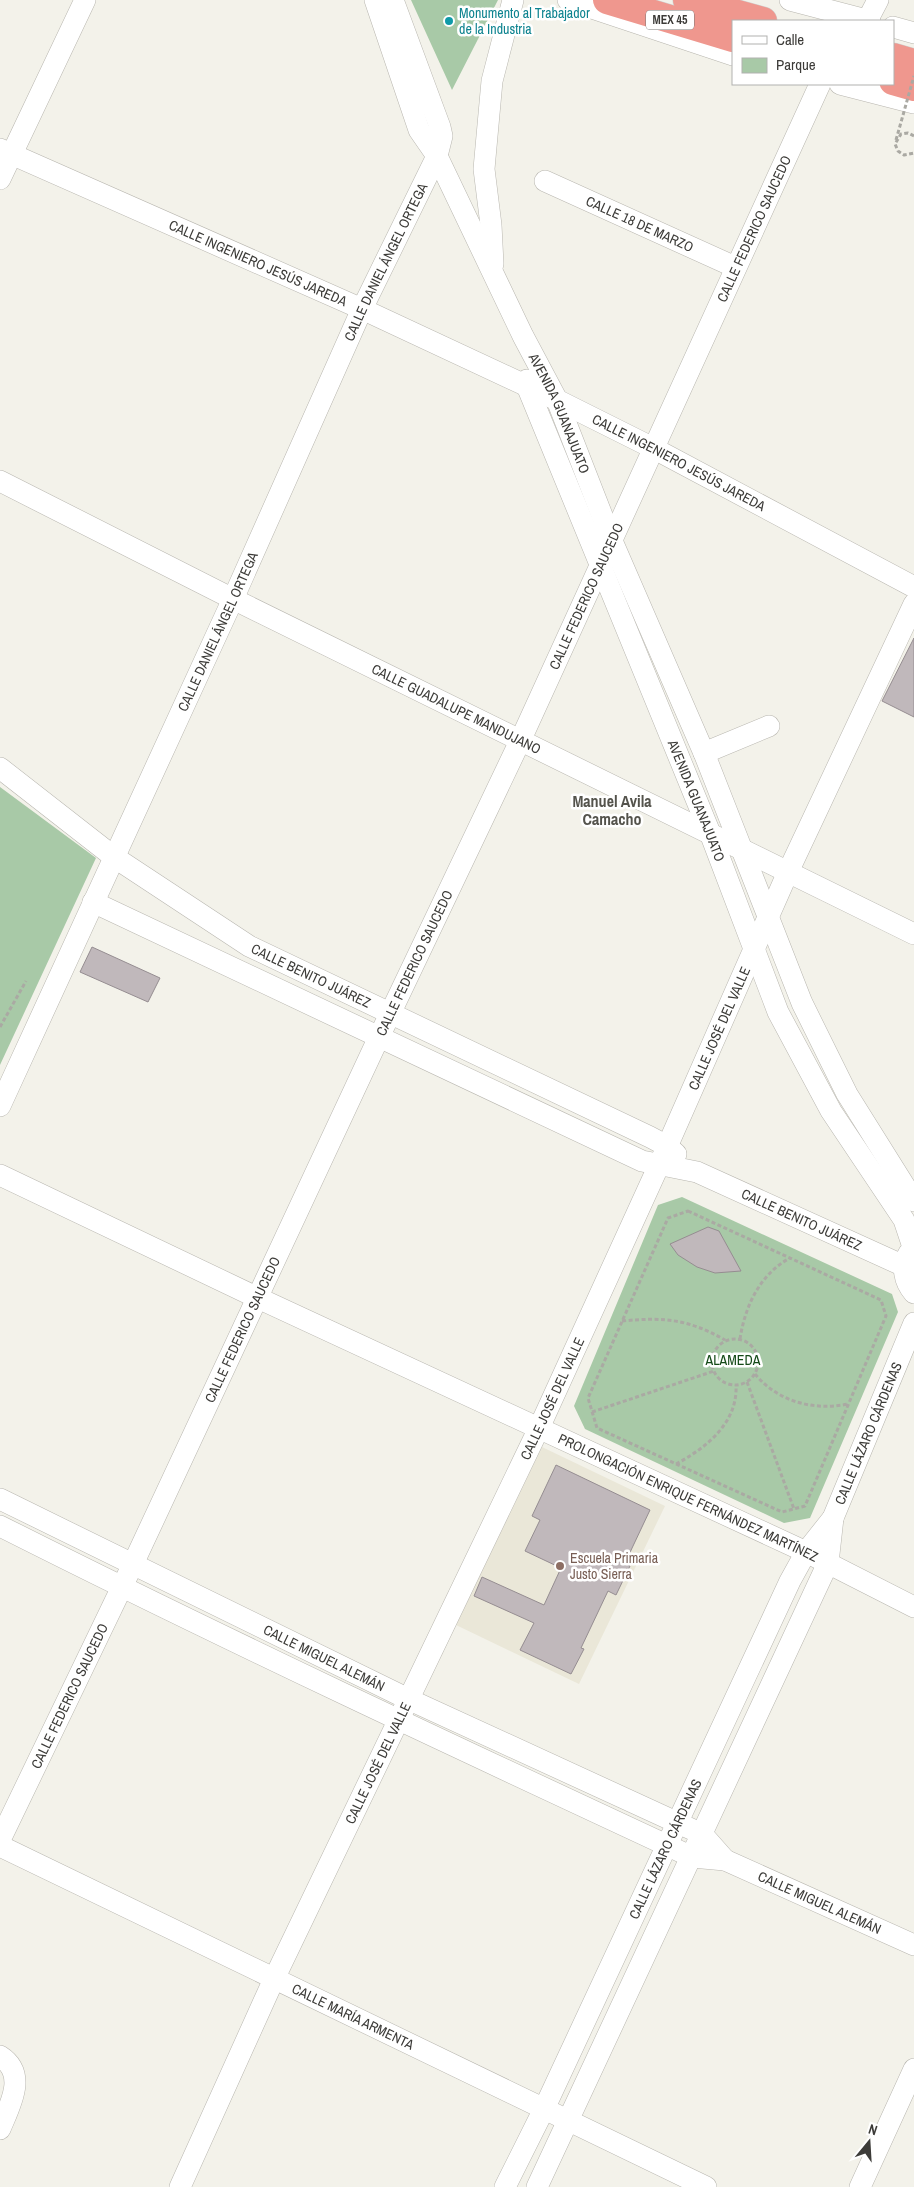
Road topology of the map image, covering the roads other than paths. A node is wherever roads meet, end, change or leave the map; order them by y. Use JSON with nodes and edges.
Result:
{"nodes":[{"id":1,"x":85,"y":0,"type":"edge"},
{"id":2,"x":375,"y":0,"type":"edge"},
{"id":3,"x":392,"y":0,"type":"edge"},
{"id":4,"x":568,"y":0,"type":"edge"},
{"id":5,"x":608,"y":0,"type":"edge"},
{"id":6,"x":687,"y":0,"type":"edge"},
{"id":7,"x":790,"y":0,"type":"edge"},
{"id":8,"x":878,"y":0,"type":"edge"},
{"id":9,"x":512,"y":4,"type":"edge"},
{"id":10,"x":759,"y":20,"type":"edge"},
{"id":11,"x":865,"y":20,"type":"edge"},
{"id":12,"x":869,"y":20,"type":"edge"},
{"id":13,"x":894,"y":27,"type":"edge"},
{"id":14,"x":914,"y":33,"type":"edge"},
{"id":15,"x":732,"y":38,"type":"edge"},
{"id":16,"x":732,"y":55,"type":"edge"},
{"id":17,"x":894,"y":57,"type":"edge"},
{"id":18,"x":914,"y":63,"type":"edge"},
{"id":19,"x":894,"y":81,"type":"edge"},
{"id":20,"x":820,"y":85,"type":"edge"},
{"id":21,"x":844,"y":85,"type":"edge"},
{"id":22,"x":914,"y":87,"type":"edge"},
{"id":23,"x":914,"y":103,"type":"edge"},
{"id":24,"x":6,"y":152,"type":"edge"},
{"id":25,"x":437,"y":156,"type":"junction"},
{"id":26,"x":0,"y":179,"type":"edge"},
{"id":27,"x":545,"y":181,"type":"dead end"},
{"id":28,"x":735,"y":268,"type":"junction"},
{"id":29,"x":493,"y":273,"type":"junction"},
{"id":30,"x":362,"y":309,"type":"junction"},
{"id":31,"x":522,"y":336,"type":"junction"},
{"id":32,"x":527,"y":386,"type":"junction"},
{"id":33,"x":557,"y":400,"type":"junction"},
{"id":34,"x":653,"y":448,"type":"junction"},
{"id":35,"x":0,"y":481,"type":"edge"},
{"id":36,"x":612,"y":541,"type":"junction"},
{"id":37,"x":600,"y":568,"type":"junction"},
{"id":38,"x":914,"y":587,"type":"edge"},
{"id":39,"x":233,"y":599,"type":"junction"},
{"id":40,"x":914,"y":604,"type":"edge"},
{"id":41,"x":769,"y":726,"type":"dead end"},
{"id":42,"x":521,"y":740,"type":"junction"},
{"id":43,"x":704,"y":753,"type":"junction"},
{"id":44,"x":0,"y":768,"type":"edge"},
{"id":45,"x":710,"y":833,"type":"junction"},
{"id":46,"x":742,"y":847,"type":"junction"},
{"id":47,"x":114,"y":857,"type":"junction"},
{"id":48,"x":788,"y":872,"type":"junction"},
{"id":49,"x":93,"y":902,"type":"junction"},
{"id":50,"x":768,"y":920,"type":"junction"},
{"id":51,"x":914,"y":934,"type":"edge"},
{"id":52,"x":754,"y":950,"type":"junction"},
{"id":53,"x":391,"y":1014,"type":"junction"},
{"id":54,"x":379,"y":1037,"type":"junction"},
{"id":55,"x":0,"y":1106,"type":"edge"},
{"id":56,"x":663,"y":1155,"type":"junction"},
{"id":57,"x":0,"y":1175,"type":"edge"},
{"id":58,"x":914,"y":1201,"type":"edge"},
{"id":59,"x":910,"y":1253,"type":"edge"},
{"id":60,"x":914,"y":1292,"type":"edge"},
{"id":61,"x":258,"y":1298,"type":"junction"},
{"id":62,"x":914,"y":1323,"type":"edge"},
{"id":63,"x":539,"y":1428,"type":"junction"},
{"id":64,"x":0,"y":1498,"type":"edge"},
{"id":65,"x":833,"y":1518,"type":"junction"},
{"id":66,"x":0,"y":1526,"type":"edge"},
{"id":67,"x":806,"y":1552,"type":"junction"},
{"id":68,"x":828,"y":1563,"type":"junction"},
{"id":69,"x":133,"y":1564,"type":"junction"},
{"id":70,"x":121,"y":1587,"type":"junction"},
{"id":71,"x":914,"y":1607,"type":"edge"},
{"id":72,"x":408,"y":1699,"type":"junction"},
{"id":73,"x":398,"y":1720,"type":"junction"},
{"id":74,"x":676,"y":1823,"type":"junction"},
{"id":75,"x":702,"y":1834,"type":"junction"},
{"id":76,"x":0,"y":1840,"type":"edge"},
{"id":77,"x":665,"y":1845,"type":"junction"},
{"id":78,"x":0,"y":1846,"type":"edge"},
{"id":79,"x":692,"y":1857,"type":"junction"},
{"id":80,"x":725,"y":1860,"type":"junction"},
{"id":81,"x":914,"y":1945,"type":"edge"},
{"id":82,"x":274,"y":1979,"type":"junction"},
{"id":83,"x":0,"y":2056,"type":"edge"},
{"id":84,"x":914,"y":2069,"type":"edge"},
{"id":85,"x":544,"y":2109,"type":"junction"},
{"id":86,"x":569,"y":2121,"type":"junction"},
{"id":87,"x":0,"y":2129,"type":"edge"},
{"id":88,"x":180,"y":2187,"type":"edge"},
{"id":89,"x":505,"y":2187,"type":"edge"},
{"id":90,"x":537,"y":2187,"type":"edge"},
{"id":91,"x":706,"y":2187,"type":"edge"},
{"id":92,"x":860,"y":2187,"type":"edge"}],
"edges":[{"from":1,"to":24,"type":"street"},
{"from":2,"to":25,"type":"street","name":"AVENIDA GUANAJUATO"},
{"from":3,"to":25,"type":"street"},
{"from":4,"to":16,"type":"street"},
{"from":5,"to":15,"type":"highway","number":"MEX 45"},
{"from":6,"to":10,"type":"highway","number":"MEX 45"},
{"from":7,"to":11,"type":"street"},
{"from":8,"to":12,"type":"street"},
{"from":9,"to":29,"type":"street"},
{"from":13,"to":14,"type":"street"},
{"from":17,"to":18,"type":"highway"},
{"from":19,"to":22,"type":"highway"},
{"from":20,"to":28,"type":"street","name":"CALLE FEDERICO SAUCEDO"},
{"from":21,"to":23,"type":"street"},
{"from":24,"to":26,"type":"street"},
{"from":24,"to":30,"type":"street","name":"CALLE INGENIERO JESÚS JAREDA"},
{"from":25,"to":29,"type":"street","name":"AVENIDA GUANAJUATO"},
{"from":25,"to":30,"type":"street","name":"CALLE DANIEL ÁNGEL ORTEGA"},
{"from":27,"to":28,"type":"street","name":"CALLE 18 DE MARZO"},
{"from":28,"to":34,"type":"street","name":"CALLE FEDERICO SAUCEDO"},
{"from":29,"to":31,"type":"street","name":"AVENIDA GUANAJUATO"},
{"from":30,"to":32,"type":"street","name":"CALLE INGENIERO JESÚS JAREDA"},
{"from":30,"to":39,"type":"street","name":"CALLE DANIEL ÁNGEL ORTEGA"},
{"from":31,"to":32,"type":"street","name":"AVENIDA GUANAJUATO"},
{"from":31,"to":33,"type":"street","name":"AVENIDA GUANAJUATO"},
{"from":32,"to":33,"type":"street","name":"CALLE INGENIERO JESÚS JAREDA"},
{"from":32,"to":37,"type":"street","name":"AVENIDA GUANAJUATO"},
{"from":33,"to":34,"type":"street","name":"CALLE INGENIERO JESÚS JAREDA"},
{"from":33,"to":36,"type":"street","name":"AVENIDA GUANAJUATO"},
{"from":34,"to":36,"type":"street","name":"CALLE FEDERICO SAUCEDO"},
{"from":34,"to":38,"type":"street","name":"CALLE INGENIERO JESÚS JAREDA"},
{"from":35,"to":39,"type":"street","name":"CALLE GUADALUPE MANDUJANO"},
{"from":36,"to":37,"type":"street","name":"CALLE FEDERICO SAUCEDO"},
{"from":36,"to":43,"type":"street","name":"AVENIDA GUANAJUATO"},
{"from":37,"to":42,"type":"street","name":"CALLE FEDERICO SAUCEDO"},
{"from":37,"to":45,"type":"street","name":"AVENIDA GUANAJUATO"},
{"from":39,"to":42,"type":"street","name":"CALLE GUADALUPE MANDUJANO"},
{"from":39,"to":47,"type":"street","name":"CALLE DANIEL ÁNGEL ORTEGA"},
{"from":40,"to":48,"type":"street","name":"CALLE JOSÉ DEL VALLE"},
{"from":41,"to":43,"type":"street"},
{"from":42,"to":45,"type":"street","name":"CALLE GUADALUPE MANDUJANO"},
{"from":42,"to":53,"type":"street","name":"CALLE FEDERICO SAUCEDO"},
{"from":43,"to":46,"type":"street","name":"AVENIDA GUANAJUATO"},
{"from":44,"to":47,"type":"street","name":"CALLE BENITO JUÁREZ"},
{"from":45,"to":46,"type":"street","name":"CALLE GUADALUPE MANDUJANO"},
{"from":45,"to":52,"type":"street","name":"AVENIDA GUANAJUATO"},
{"from":46,"to":48,"type":"street","name":"CALLE GUADALUPE MANDUJANO"},
{"from":46,"to":50,"type":"street","name":"AVENIDA GUANAJUATO"},
{"from":47,"to":49,"type":"street","name":"CALLE DANIEL ÁNGEL ORTEGA"},
{"from":47,"to":53,"type":"street","name":"CALLE BENITO JUÁREZ"},
{"from":48,"to":50,"type":"street","name":"CALLE JOSÉ DEL VALLE"},
{"from":48,"to":51,"type":"street","name":"CALLE GUADALUPE MANDUJANO"},
{"from":49,"to":54,"type":"street","name":"CALLE BENITO JUÁREZ"},
{"from":49,"to":55,"type":"street","name":"CALLE DANIEL ÁNGEL ORTEGA"},
{"from":50,"to":52,"type":"street","name":"CALLE JOSÉ DEL VALLE"},
{"from":50,"to":58,"type":"street","name":"AVENIDA GUANAJUATO"},
{"from":52,"to":56,"type":"street","name":"CALLE JOSÉ DEL VALLE"},
{"from":52,"to":59,"type":"street","name":"AVENIDA GUANAJUATO"},
{"from":53,"to":54,"type":"street","name":"CALLE FEDERICO SAUCEDO"},
{"from":53,"to":56,"type":"street","name":"CALLE BENITO JUÁREZ"},
{"from":54,"to":56,"type":"street","name":"CALLE BENITO JUÁREZ"},
{"from":54,"to":61,"type":"street","name":"CALLE FEDERICO SAUCEDO"},
{"from":56,"to":59,"type":"street","name":"CALLE BENITO JUÁREZ"},
{"from":56,"to":63,"type":"street","name":"CALLE JOSÉ DEL VALLE"},
{"from":57,"to":61,"type":"street","name":"PROLONGACIÓN ENRIQUE FERNÁNDEZ MARTÍNEZ"},
{"from":59,"to":60,"type":"street","name":"AVENIDA GUANAJUATO"},
{"from":61,"to":63,"type":"street","name":"PROLONGACIÓN ENRIQUE FERNÁNDEZ MARTÍNEZ"},
{"from":61,"to":69,"type":"street","name":"CALLE FEDERICO SAUCEDO"},
{"from":62,"to":65,"type":"street","name":"CALLE LÁZARO CÁRDENAS"},
{"from":63,"to":67,"type":"street","name":"PROLONGACIÓN ENRIQUE FERNÁNDEZ MARTÍNEZ"},
{"from":63,"to":72,"type":"street","name":"CALLE JOSÉ DEL VALLE"},
{"from":64,"to":69,"type":"street","name":"CALLE MIGUEL ALEMÁN"},
{"from":65,"to":67,"type":"street","name":"CALLE LÁZARO CÁRDENAS"},
{"from":65,"to":68,"type":"street","name":"CALLE LÁZARO CÁRDENAS"},
{"from":66,"to":70,"type":"street","name":"CALLE MIGUEL ALEMÁN"},
{"from":67,"to":68,"type":"street","name":"PROLONGACIÓN ENRIQUE FERNÁNDEZ MARTÍNEZ"},
{"from":67,"to":74,"type":"street","name":"CALLE LÁZARO CÁRDENAS"},
{"from":68,"to":71,"type":"street","name":"PROLONGACIÓN ENRIQUE FERNÁNDEZ MARTÍNEZ"},
{"from":68,"to":75,"type":"street","name":"CALLE LÁZARO CÁRDENAS"},
{"from":69,"to":70,"type":"street","name":"CALLE FEDERICO SAUCEDO"},
{"from":69,"to":72,"type":"street","name":"CALLE MIGUEL ALEMÁN"},
{"from":70,"to":73,"type":"street","name":"CALLE MIGUEL ALEMÁN"},
{"from":70,"to":76,"type":"street","name":"CALLE FEDERICO SAUCEDO"},
{"from":72,"to":73,"type":"street","name":"CALLE JOSÉ DEL VALLE"},
{"from":72,"to":74,"type":"street","name":"CALLE MIGUEL ALEMÁN"},
{"from":73,"to":77,"type":"street","name":"CALLE MIGUEL ALEMÁN"},
{"from":73,"to":82,"type":"street","name":"CALLE JOSÉ DEL VALLE"},
{"from":74,"to":75,"type":"street","name":"CALLE MIGUEL ALEMÁN"},
{"from":74,"to":77,"type":"street","name":"CALLE LÁZARO CÁRDENAS"},
{"from":75,"to":79,"type":"street","name":"CALLE LÁZARO CÁRDENAS"},
{"from":75,"to":80,"type":"street","name":"CALLE MIGUEL ALEMÁN"},
{"from":77,"to":79,"type":"street","name":"CALLE MIGUEL ALEMÁN"},
{"from":77,"to":85,"type":"street","name":"CALLE LÁZARO CÁRDENAS"},
{"from":78,"to":82,"type":"street","name":"CALLE MARÍA ARMENTA"},
{"from":79,"to":80,"type":"street","name":"CALLE MIGUEL ALEMÁN"},
{"from":79,"to":86,"type":"street","name":"CALLE LÁZARO CÁRDENAS"},
{"from":80,"to":81,"type":"street","name":"CALLE MIGUEL ALEMÁN"},
{"from":82,"to":85,"type":"street","name":"CALLE MARÍA ARMENTA"},
{"from":82,"to":88,"type":"street","name":"CALLE JOSÉ DEL VALLE"},
{"from":83,"to":87,"type":"street"},
{"from":84,"to":92,"type":"street"},
{"from":85,"to":86,"type":"street","name":"CALLE MARÍA ARMENTA"},
{"from":85,"to":89,"type":"street","name":"CALLE LÁZARO CÁRDENAS"},
{"from":86,"to":90,"type":"street","name":"CALLE LÁZARO CÁRDENAS"},
{"from":86,"to":91,"type":"street","name":"CALLE MARÍA ARMENTA"}]}
